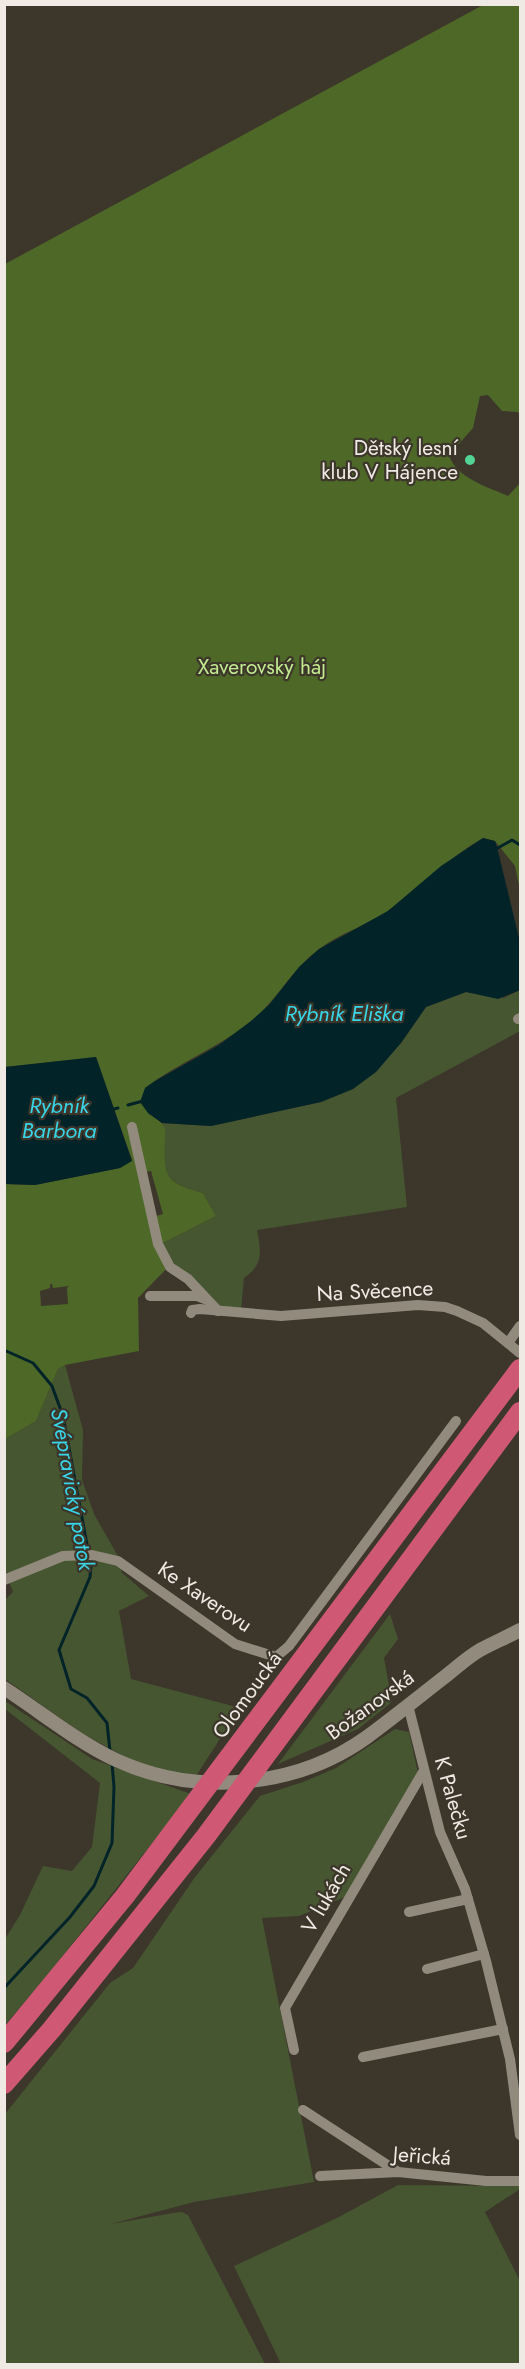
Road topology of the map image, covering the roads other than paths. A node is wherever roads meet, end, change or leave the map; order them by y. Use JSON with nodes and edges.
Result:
{"nodes":[{"id":1,"x":132,"y":1127,"type":"dead end"},
{"id":2,"x":150,"y":1296,"type":"dead end"},
{"id":3,"x":208,"y":1300,"type":"junction"},
{"id":4,"x":218,"y":1311,"type":"junction"},
{"id":5,"x":191,"y":1312,"type":"dead end"},
{"id":6,"x":520,"y":1326,"type":"edge"},
{"id":7,"x":515,"y":1348,"type":"edge"},
{"id":8,"x":520,"y":1369,"type":"edge"},
{"id":9,"x":520,"y":1412,"type":"edge"},
{"id":10,"x":456,"y":1420,"type":"dead end"},
{"id":11,"x":4,"y":1580,"type":"edge"},
{"id":12,"x":520,"y":1630,"type":"edge"},
{"id":13,"x":4,"y":1688,"type":"edge"},
{"id":14,"x":408,"y":1705,"type":"junction"},
{"id":15,"x":423,"y":1772,"type":"junction"},
{"id":16,"x":468,"y":1899,"type":"junction"},
{"id":17,"x":410,"y":1912,"type":"dead end"},
{"id":18,"x":484,"y":1954,"type":"junction"},
{"id":19,"x":427,"y":1968,"type":"dead end"},
{"id":20,"x":503,"y":2029,"type":"junction"},
{"id":21,"x":4,"y":2043,"type":"edge"},
{"id":22,"x":294,"y":2050,"type":"dead end"},
{"id":23,"x":363,"y":2057,"type":"dead end"},
{"id":24,"x":4,"y":2084,"type":"edge"},
{"id":25,"x":303,"y":2110,"type":"dead end"},
{"id":26,"x":520,"y":2135,"type":"edge"},
{"id":27,"x":398,"y":2172,"type":"junction"},
{"id":28,"x":320,"y":2176,"type":"dead end"},
{"id":29,"x":520,"y":2181,"type":"edge"}],
"edges":[{"from":1,"to":3,"type":"street"},
{"from":2,"to":3,"type":"street"},
{"from":3,"to":4,"type":"street"},
{"from":4,"to":5,"type":"street","name":"Na Svěcence"},
{"from":4,"to":7,"type":"street","name":"Na Svěcence"},
{"from":6,"to":7,"type":"street"},
{"from":8,"to":21,"type":"highway","name":"Olomoucká"},
{"from":9,"to":24,"type":"highway"},
{"from":10,"to":11,"type":"street","name":"Ke Xaverovu"},
{"from":12,"to":14,"type":"street","name":"Božanovská"},
{"from":13,"to":14,"type":"street","name":"Božanovská"},
{"from":14,"to":15,"type":"street","name":"K Palečku"},
{"from":15,"to":16,"type":"street","name":"K Palečku"},
{"from":15,"to":22,"type":"street","name":"V lukách"},
{"from":16,"to":17,"type":"street"},
{"from":16,"to":18,"type":"street","name":"K Palečku"},
{"from":18,"to":19,"type":"street"},
{"from":18,"to":20,"type":"street","name":"K Palečku"},
{"from":20,"to":23,"type":"street"},
{"from":20,"to":26,"type":"street","name":"K Palečku"},
{"from":25,"to":27,"type":"street"},
{"from":27,"to":28,"type":"street","name":"Jeřická"},
{"from":27,"to":29,"type":"street","name":"Jeřická"}]}
